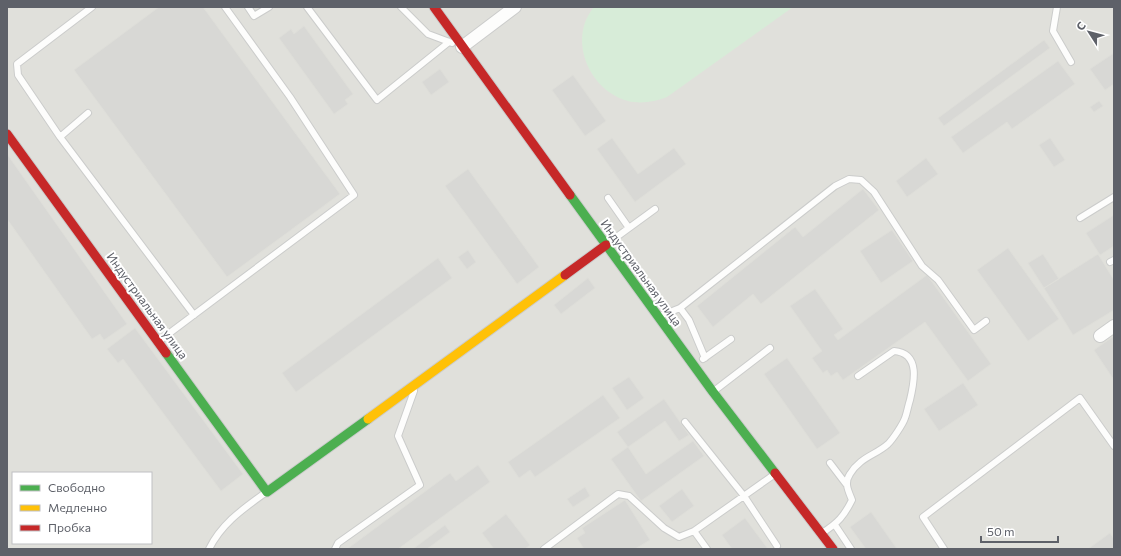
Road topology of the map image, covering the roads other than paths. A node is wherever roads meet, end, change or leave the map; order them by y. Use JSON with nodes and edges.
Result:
{"nodes":[{"id":1,"x":92,"y":7,"type":"edge"},
{"id":2,"x":225,"y":7,"type":"edge"},
{"id":3,"x":248,"y":7,"type":"edge"},
{"id":4,"x":268,"y":7,"type":"edge"},
{"id":5,"x":307,"y":7,"type":"edge"},
{"id":6,"x":401,"y":7,"type":"edge"},
{"id":7,"x":434,"y":7,"type":"edge"},
{"id":8,"x":442,"y":7,"type":"edge"},
{"id":9,"x":515,"y":7,"type":"edge"},
{"id":10,"x":1057,"y":7,"type":"edge"},
{"id":11,"x":442,"y":19,"type":"junction"},
{"id":12,"x":449,"y":42,"type":"junction"},
{"id":13,"x":462,"y":47,"type":"junction"},
{"id":14,"x":1071,"y":62,"type":"dead end"},
{"id":15,"x":88,"y":113,"type":"dead end"},
{"id":16,"x":7,"y":134,"type":"edge"},
{"id":17,"x":60,"y":137,"type":"junction"},
{"id":18,"x":1114,"y":197,"type":"edge"},
{"id":19,"x":608,"y":198,"type":"dead end"},
{"id":20,"x":654,"y":209,"type":"dead end"},
{"id":21,"x":1080,"y":218,"type":"dead end"},
{"id":22,"x":629,"y":228,"type":"junction"},
{"id":23,"x":606,"y":245,"type":"junction"},
{"id":24,"x":680,"y":308,"type":"junction"},
{"id":25,"x":194,"y":315,"type":"junction"},
{"id":26,"x":658,"y":317,"type":"junction"},
{"id":27,"x":986,"y":321,"type":"dead end"},
{"id":28,"x":1114,"y":326,"type":"edge"},
{"id":29,"x":1100,"y":336,"type":"dead end"},
{"id":30,"x":731,"y":339,"type":"dead end"},
{"id":31,"x":158,"y":342,"type":"junction"},
{"id":32,"x":770,"y":348,"type":"dead end"},
{"id":33,"x":705,"y":358,"type":"junction"},
{"id":34,"x":694,"y":366,"type":"junction"},
{"id":35,"x":858,"y":376,"type":"dead end"},
{"id":36,"x":416,"y":383,"type":"junction"},
{"id":37,"x":713,"y":392,"type":"junction"},
{"id":38,"x":685,"y":422,"type":"dead end"},
{"id":39,"x":1114,"y":446,"type":"edge"},
{"id":40,"x":830,"y":463,"type":"dead end"},
{"id":41,"x":776,"y":474,"type":"junction"},
{"id":42,"x":846,"y":484,"type":"junction"},
{"id":43,"x":267,"y":492,"type":"junction"},
{"id":44,"x":744,"y":496,"type":"junction"},
{"id":45,"x":835,"y":525,"type":"junction"},
{"id":46,"x":694,"y":532,"type":"junction"},
{"id":47,"x":821,"y":533,"type":"junction"},
{"id":48,"x":777,"y":546,"type":"dead end"},
{"id":49,"x":209,"y":549,"type":"edge"},
{"id":50,"x":335,"y":549,"type":"edge"},
{"id":51,"x":544,"y":549,"type":"edge"},
{"id":52,"x":708,"y":549,"type":"edge"},
{"id":53,"x":833,"y":549,"type":"edge"},
{"id":54,"x":851,"y":549,"type":"edge"},
{"id":55,"x":944,"y":549,"type":"edge"}],
"edges":[{"from":1,"to":17,"type":"lane"},
{"from":2,"to":25,"type":"lane"},
{"from":3,"to":4,"type":"lane"},
{"from":5,"to":12,"type":"lane"},
{"from":6,"to":12,"type":"lane"},
{"from":7,"to":11,"type":"street","name":"Индустриальная улица"},
{"from":8,"to":11,"type":"lane"},
{"from":9,"to":13,"type":"street"},
{"from":10,"to":14,"type":"lane"},
{"from":11,"to":13,"type":"street","name":"Индустриальная улица"},
{"from":12,"to":13,"type":"lane"},
{"from":13,"to":23,"type":"street","name":"Индустриальная улица"},
{"from":15,"to":17,"type":"lane"},
{"from":16,"to":31,"type":"street","name":"Индустриальная улица"},
{"from":17,"to":25,"type":"lane"},
{"from":18,"to":21,"type":"lane"},
{"from":19,"to":22,"type":"lane"},
{"from":20,"to":22,"type":"lane"},
{"from":22,"to":23,"type":"lane"},
{"from":23,"to":26,"type":"street","name":"Индустриальная улица"},
{"from":23,"to":36,"type":"street"},
{"from":24,"to":26,"type":"lane"},
{"from":24,"to":27,"type":"lane"},
{"from":24,"to":33,"type":"lane"},
{"from":25,"to":31,"type":"lane"},
{"from":26,"to":34,"type":"street","name":"Индустриальная улица"},
{"from":28,"to":29,"type":"street"},
{"from":30,"to":33,"type":"lane"},
{"from":31,"to":43,"type":"street","name":"Индустриальная улица"},
{"from":32,"to":37,"type":"lane"},
{"from":33,"to":34,"type":"lane"},
{"from":34,"to":37,"type":"street","name":"Индустриальная улица"},
{"from":35,"to":42,"type":"lane"},
{"from":36,"to":43,"type":"street"},
{"from":36,"to":50,"type":"lane"},
{"from":37,"to":41,"type":"street","name":"Индустриальная улица"},
{"from":38,"to":44,"type":"lane"},
{"from":39,"to":55,"type":"lane"},
{"from":40,"to":42,"type":"lane"},
{"from":41,"to":44,"type":"lane"},
{"from":41,"to":47,"type":"street","name":"Индустриальная улица"},
{"from":42,"to":45,"type":"lane"},
{"from":43,"to":49,"type":"lane"},
{"from":44,"to":46,"type":"lane"},
{"from":44,"to":48,"type":"lane"},
{"from":45,"to":47,"type":"lane"},
{"from":45,"to":54,"type":"lane"},
{"from":46,"to":51,"type":"lane"},
{"from":46,"to":52,"type":"lane"},
{"from":47,"to":53,"type":"street","name":"Индустриальная улица"}]}
